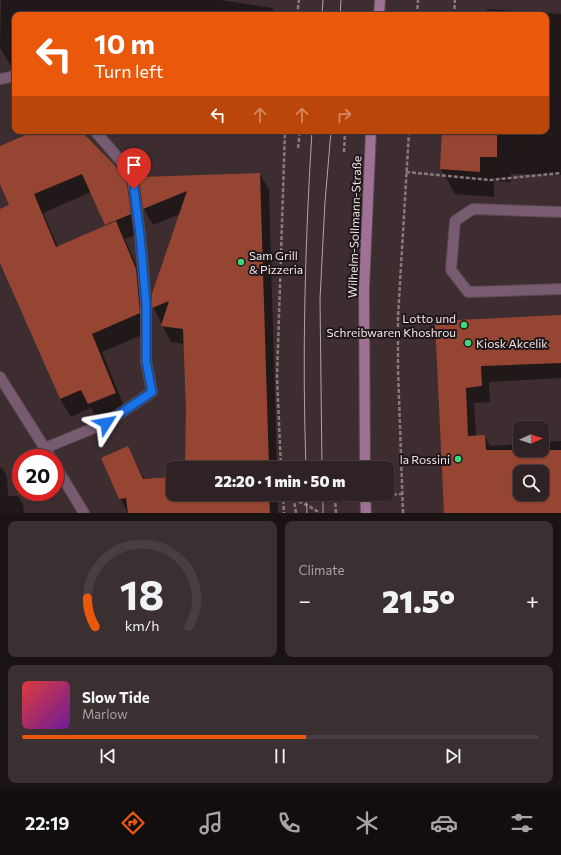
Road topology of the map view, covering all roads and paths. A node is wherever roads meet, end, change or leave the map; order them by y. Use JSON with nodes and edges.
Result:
{"nodes":[{"id":1,"x":299,"y":0,"type":"edge"},
{"id":2,"x":418,"y":0,"type":"edge"},
{"id":3,"x":455,"y":0,"type":"edge"},
{"id":4,"x":297,"y":12,"type":"edge"},
{"id":5,"x":417,"y":12,"type":"edge"},
{"id":6,"x":454,"y":12,"type":"edge"},
{"id":7,"x":12,"y":77,"type":"edge"},
{"id":8,"x":0,"y":79,"type":"edge"},
{"id":9,"x":98,"y":134,"type":"edge"},
{"id":10,"x":285,"y":134,"type":"edge"},
{"id":11,"x":300,"y":134,"type":"edge"},
{"id":12,"x":345,"y":134,"type":"edge"},
{"id":13,"x":371,"y":134,"type":"edge"},
{"id":14,"x":409,"y":134,"type":"edge"},
{"id":15,"x":298,"y":148,"type":"dead end"},
{"id":16,"x":344,"y":152,"type":"dead end"},
{"id":17,"x":406,"y":172,"type":"junction"},
{"id":18,"x":561,"y":173,"type":"edge"},
{"id":19,"x":561,"y":212,"type":"edge"},
{"id":20,"x":561,"y":289,"type":"edge"},
{"id":21,"x":0,"y":377,"type":"edge"},
{"id":22,"x":45,"y":448,"type":"joint"},
{"id":23,"x":281,"y":461,"type":"edge"},
{"id":24,"x":365,"y":461,"type":"edge"},
{"id":25,"x":64,"y":479,"type":"edge"},
{"id":26,"x":283,"y":501,"type":"edge"},
{"id":27,"x":294,"y":501,"type":"edge"},
{"id":28,"x":297,"y":501,"type":"edge"},
{"id":29,"x":365,"y":501,"type":"edge"},
{"id":30,"x":84,"y":513,"type":"edge"},
{"id":31,"x":284,"y":513,"type":"edge"},
{"id":32,"x":296,"y":513,"type":"edge"},
{"id":33,"x":320,"y":513,"type":"edge"},
{"id":34,"x":366,"y":513,"type":"edge"},
{"id":35,"x":403,"y":513,"type":"edge"}],
"edges":[{"from":1,"to":4,"type":"path"},
{"from":2,"to":5,"type":"path"},
{"from":3,"to":6,"type":"path"},
{"from":7,"to":8,"type":"street"},
{"from":9,"to":22,"type":"street"},
{"from":10,"to":23,"type":"path"},
{"from":11,"to":15,"type":"path"},
{"from":12,"to":16,"type":"path"},
{"from":13,"to":24,"type":"street","name":"Wilhelm-Sollmann-Straße"},
{"from":14,"to":17,"type":"path"},
{"from":17,"to":18,"type":"path"},
{"from":17,"to":35,"type":"path"},
{"from":19,"to":20,"type":"street"},
{"from":21,"to":22,"type":"street"},
{"from":25,"to":30,"type":"street"},
{"from":26,"to":31,"type":"path"},
{"from":27,"to":32,"type":"path"},
{"from":28,"to":33,"type":"path"},
{"from":29,"to":34,"type":"street"}]}
